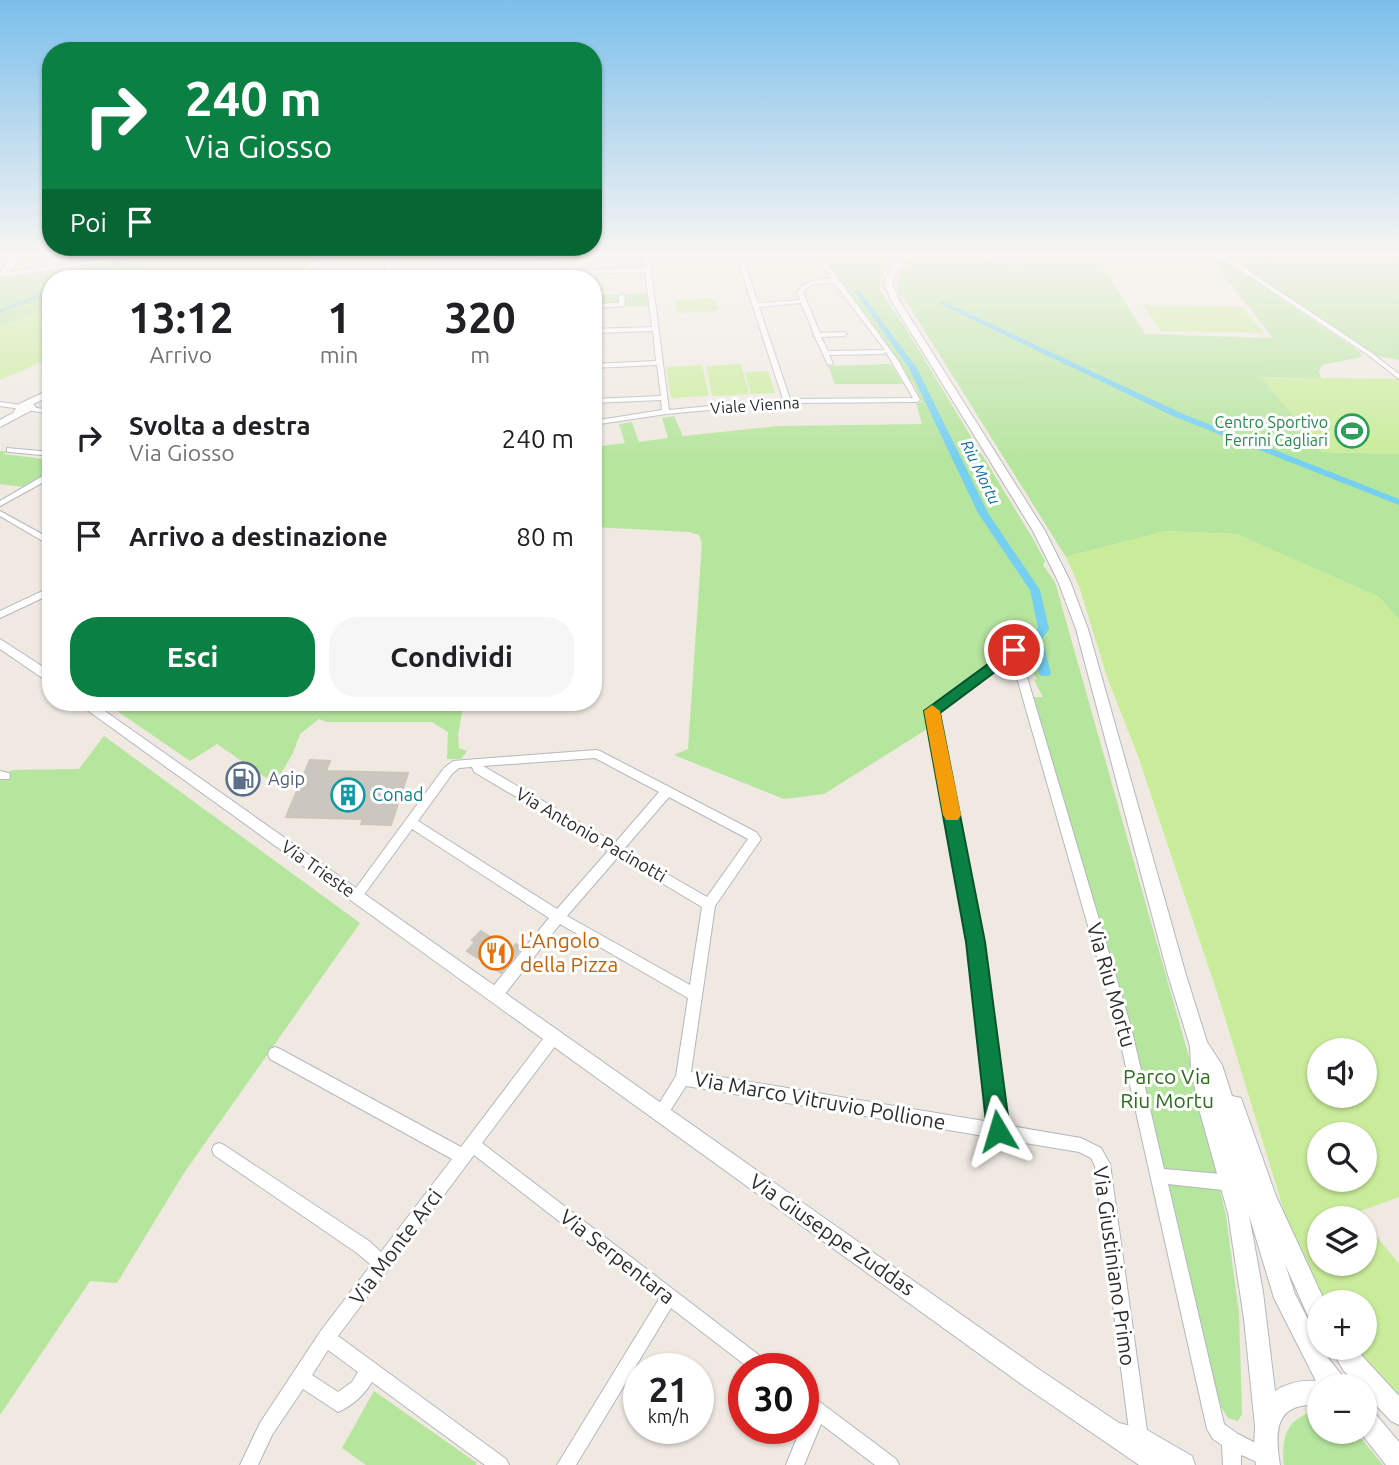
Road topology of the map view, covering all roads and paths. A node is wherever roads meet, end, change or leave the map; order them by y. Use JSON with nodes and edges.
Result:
{"nodes":[{"id":1,"x":655,"y":323,"type":"edge"},
{"id":2,"x":762,"y":323,"type":"edge"},
{"id":3,"x":812,"y":323,"type":"edge"},
{"id":4,"x":868,"y":323,"type":"edge"},
{"id":5,"x":910,"y":323,"type":"edge"},
{"id":6,"x":1324,"y":323,"type":"edge"},
{"id":7,"x":656,"y":329,"type":"junction"},
{"id":8,"x":602,"y":331,"type":"edge"},
{"id":9,"x":844,"y":334,"type":"dead end"},
{"id":10,"x":816,"y":335,"type":"junction"},
{"id":11,"x":883,"y":352,"type":"dead end"},
{"id":12,"x":825,"y":353,"type":"junction"},
{"id":13,"x":660,"y":363,"type":"junction"},
{"id":14,"x":831,"y":364,"type":"dead end"},
{"id":15,"x":602,"y":366,"type":"edge"},
{"id":16,"x":1399,"y":377,"type":"edge"},
{"id":17,"x":665,"y":398,"type":"junction"},
{"id":18,"x":42,"y":399,"type":"edge"},
{"id":19,"x":602,"y":401,"type":"edge"},
{"id":20,"x":787,"y":401,"type":"junction"},
{"id":21,"x":0,"y":404,"type":"edge"},
{"id":22,"x":24,"y":408,"type":"junction"},
{"id":23,"x":42,"y":411,"type":"edge"},
{"id":24,"x":666,"y":412,"type":"junction"},
{"id":25,"x":0,"y":418,"type":"edge"},
{"id":26,"x":602,"y":422,"type":"edge"},
{"id":27,"x":0,"y":424,"type":"edge"},
{"id":28,"x":10,"y":450,"type":"dead end"},
{"id":29,"x":42,"y":453,"type":"edge"},
{"id":30,"x":42,"y":480,"type":"edge"},
{"id":31,"x":0,"y":504,"type":"edge"},
{"id":32,"x":0,"y":513,"type":"edge"},
{"id":33,"x":42,"y":537,"type":"edge"},
{"id":34,"x":42,"y":594,"type":"edge"},
{"id":35,"x":0,"y":615,"type":"edge"},
{"id":36,"x":0,"y":643,"type":"edge"},
{"id":37,"x":42,"y":673,"type":"edge"},
{"id":38,"x":96,"y":711,"type":"edge"},
{"id":39,"x":476,"y":763,"type":"junction"},
{"id":40,"x":667,"y":792,"type":"junction"},
{"id":41,"x":411,"y":823,"type":"junction"},
{"id":42,"x":617,"y":849,"type":"junction"},
{"id":43,"x":356,"y":896,"type":"junction"},
{"id":44,"x":709,"y":904,"type":"junction"},
{"id":45,"x":558,"y":917,"type":"junction"},
{"id":46,"x":694,"y":994,"type":"junction"},
{"id":47,"x":496,"y":995,"type":"junction"},
{"id":48,"x":554,"y":1036,"type":"junction"},
{"id":49,"x":1199,"y":1045,"type":"junction"},
{"id":50,"x":275,"y":1054,"type":"dead end"},
{"id":51,"x":683,"y":1078,"type":"junction"},
{"id":52,"x":1219,"y":1084,"type":"junction"},
{"id":53,"x":661,"y":1112,"type":"junction"},
{"id":54,"x":998,"y":1131,"type":"junction"},
{"id":55,"x":219,"y":1150,"type":"dead end"},
{"id":56,"x":468,"y":1151,"type":"junction"},
{"id":57,"x":1159,"y":1176,"type":"junction"},
{"id":58,"x":1232,"y":1183,"type":"junction"},
{"id":59,"x":382,"y":1264,"type":"junction"},
{"id":60,"x":1307,"y":1290,"type":"edge"},
{"id":61,"x":669,"y":1297,"type":"junction"},
{"id":62,"x":326,"y":1338,"type":"junction"},
{"id":63,"x":742,"y":1353,"type":"edge"},
{"id":64,"x":1350,"y":1360,"type":"edge"},
{"id":65,"x":370,"y":1370,"type":"junction"},
{"id":66,"x":1325,"y":1374,"type":"edge"},
{"id":67,"x":300,"y":1377,"type":"junction"},
{"id":68,"x":1307,"y":1392,"type":"edge"},
{"id":69,"x":819,"y":1413,"type":"edge"},
{"id":70,"x":1399,"y":1413,"type":"edge"},
{"id":71,"x":1267,"y":1425,"type":"junction"},
{"id":72,"x":1111,"y":1431,"type":"junction"},
{"id":73,"x":1377,"y":1431,"type":"edge"},
{"id":74,"x":1377,"y":1433,"type":"edge"},
{"id":75,"x":1139,"y":1438,"type":"junction"},
{"id":76,"x":1231,"y":1440,"type":"junction"},
{"id":77,"x":800,"y":1444,"type":"edge"},
{"id":78,"x":1399,"y":1455,"type":"edge"},
{"id":79,"x":1399,"y":1462,"type":"edge"},
{"id":80,"x":1267,"y":1463,"type":"edge"},
{"id":81,"x":249,"y":1465,"type":"edge"},
{"id":82,"x":500,"y":1465,"type":"edge"},
{"id":83,"x":566,"y":1465,"type":"edge"},
{"id":84,"x":795,"y":1465,"type":"edge"},
{"id":85,"x":890,"y":1465,"type":"edge"},
{"id":86,"x":1160,"y":1465,"type":"edge"},
{"id":87,"x":1183,"y":1465,"type":"edge"},
{"id":88,"x":1232,"y":1465,"type":"edge"}],
"edges":[{"from":1,"to":7,"type":"street"},
{"from":2,"to":20,"type":"street"},
{"from":3,"to":10,"type":"street"},
{"from":4,"to":20,"type":"street","name":"Viale Vienna"},
{"from":5,"to":49,"type":"main road"},
{"from":6,"to":16,"type":"street"},
{"from":7,"to":8,"type":"street"},
{"from":7,"to":13,"type":"street"},
{"from":9,"to":10,"type":"street"},
{"from":10,"to":12,"type":"street"},
{"from":11,"to":12,"type":"street"},
{"from":12,"to":14,"type":"street"},
{"from":13,"to":15,"type":"street"},
{"from":13,"to":17,"type":"street"},
{"from":17,"to":19,"type":"street"},
{"from":17,"to":24,"type":"street"},
{"from":18,"to":22,"type":"main road"},
{"from":20,"to":24,"type":"street","name":"Viale Vienna"},
{"from":21,"to":22,"type":"street"},
{"from":22,"to":23,"type":"street"},
{"from":22,"to":25,"type":"main road"},
{"from":22,"to":27,"type":"main road"},
{"from":24,"to":26,"type":"street","name":"Viale Vienna"},
{"from":28,"to":29,"type":"street"},
{"from":30,"to":31,"type":"street"},
{"from":32,"to":33,"type":"street"},
{"from":34,"to":35,"type":"street"},
{"from":36,"to":37,"type":"main road"},
{"from":38,"to":43,"type":"main road","name":"Via Trieste"},
{"from":39,"to":40,"type":"street"},
{"from":39,"to":41,"type":"street"},
{"from":39,"to":42,"type":"street","name":"Via Antonio Pacinotti"},
{"from":40,"to":42,"type":"street"},
{"from":40,"to":44,"type":"street"},
{"from":41,"to":43,"type":"street"},
{"from":41,"to":45,"type":"street"},
{"from":42,"to":44,"type":"street","name":"Via Antonio Pacinotti"},
{"from":42,"to":45,"type":"street"},
{"from":43,"to":47,"type":"main road","name":"Via Trieste"},
{"from":44,"to":46,"type":"street"},
{"from":45,"to":46,"type":"street"},
{"from":45,"to":47,"type":"street"},
{"from":46,"to":51,"type":"street"},
{"from":47,"to":48,"type":"main road","name":"Via Trieste"},
{"from":48,"to":53,"type":"main road","name":"Via Giuseppe Zuddas"},
{"from":48,"to":56,"type":"street","name":"Via Monte Arci"},
{"from":49,"to":52,"type":"main road"},
{"from":49,"to":58,"type":"main road"},
{"from":50,"to":56,"type":"street","name":"Via Serpentara"},
{"from":51,"to":53,"type":"street"},
{"from":51,"to":54,"type":"street","name":"Via Marco Vitruvio Pollione"},
{"from":52,"to":60,"type":"main road"},
{"from":52,"to":66,"type":"main road"},
{"from":53,"to":72,"type":"main road","name":"Via Giuseppe Zuddas"},
{"from":54,"to":57,"type":"street","name":"Via Riu Mortu"},
{"from":54,"to":75,"type":"street","name":"Via Giustiniano Primo"},
{"from":55,"to":59,"type":"street"},
{"from":56,"to":59,"type":"street","name":"Via Monte Arci"},
{"from":56,"to":61,"type":"street","name":"Via Serpentara"},
{"from":57,"to":58,"type":"street"},
{"from":57,"to":76,"type":"street","name":"Via Riu Mortu"},
{"from":58,"to":71,"type":"main road"},
{"from":59,"to":62,"type":"street","name":"Via Monte Arci"},
{"from":61,"to":63,"type":"street","name":"Via Serpentara"},
{"from":61,"to":83,"type":"street"},
{"from":62,"to":65,"type":"street"},
{"from":62,"to":67,"type":"street","name":"Via Monte Arci"},
{"from":64,"to":70,"type":"main road"},
{"from":65,"to":67,"type":"street"},
{"from":65,"to":82,"type":"street"},
{"from":67,"to":81,"type":"street","name":"Via Monte Arci"},
{"from":68,"to":71,"type":"main road"},
{"from":69,"to":85,"type":"street"},
{"from":71,"to":80,"type":"main road"},
{"from":72,"to":75,"type":"main road","name":"Via Giuseppe Zuddas"},
{"from":72,"to":86,"type":"main road","name":"Via Giuseppe Zuddas"},
{"from":73,"to":78,"type":"main road"},
{"from":74,"to":79,"type":"main road"},
{"from":75,"to":87,"type":"main road","name":"Via Giuseppe Zuddas"},
{"from":76,"to":80,"type":"street","name":"Via Riu Mortu"},
{"from":76,"to":88,"type":"street"},
{"from":77,"to":84,"type":"street"}]}
